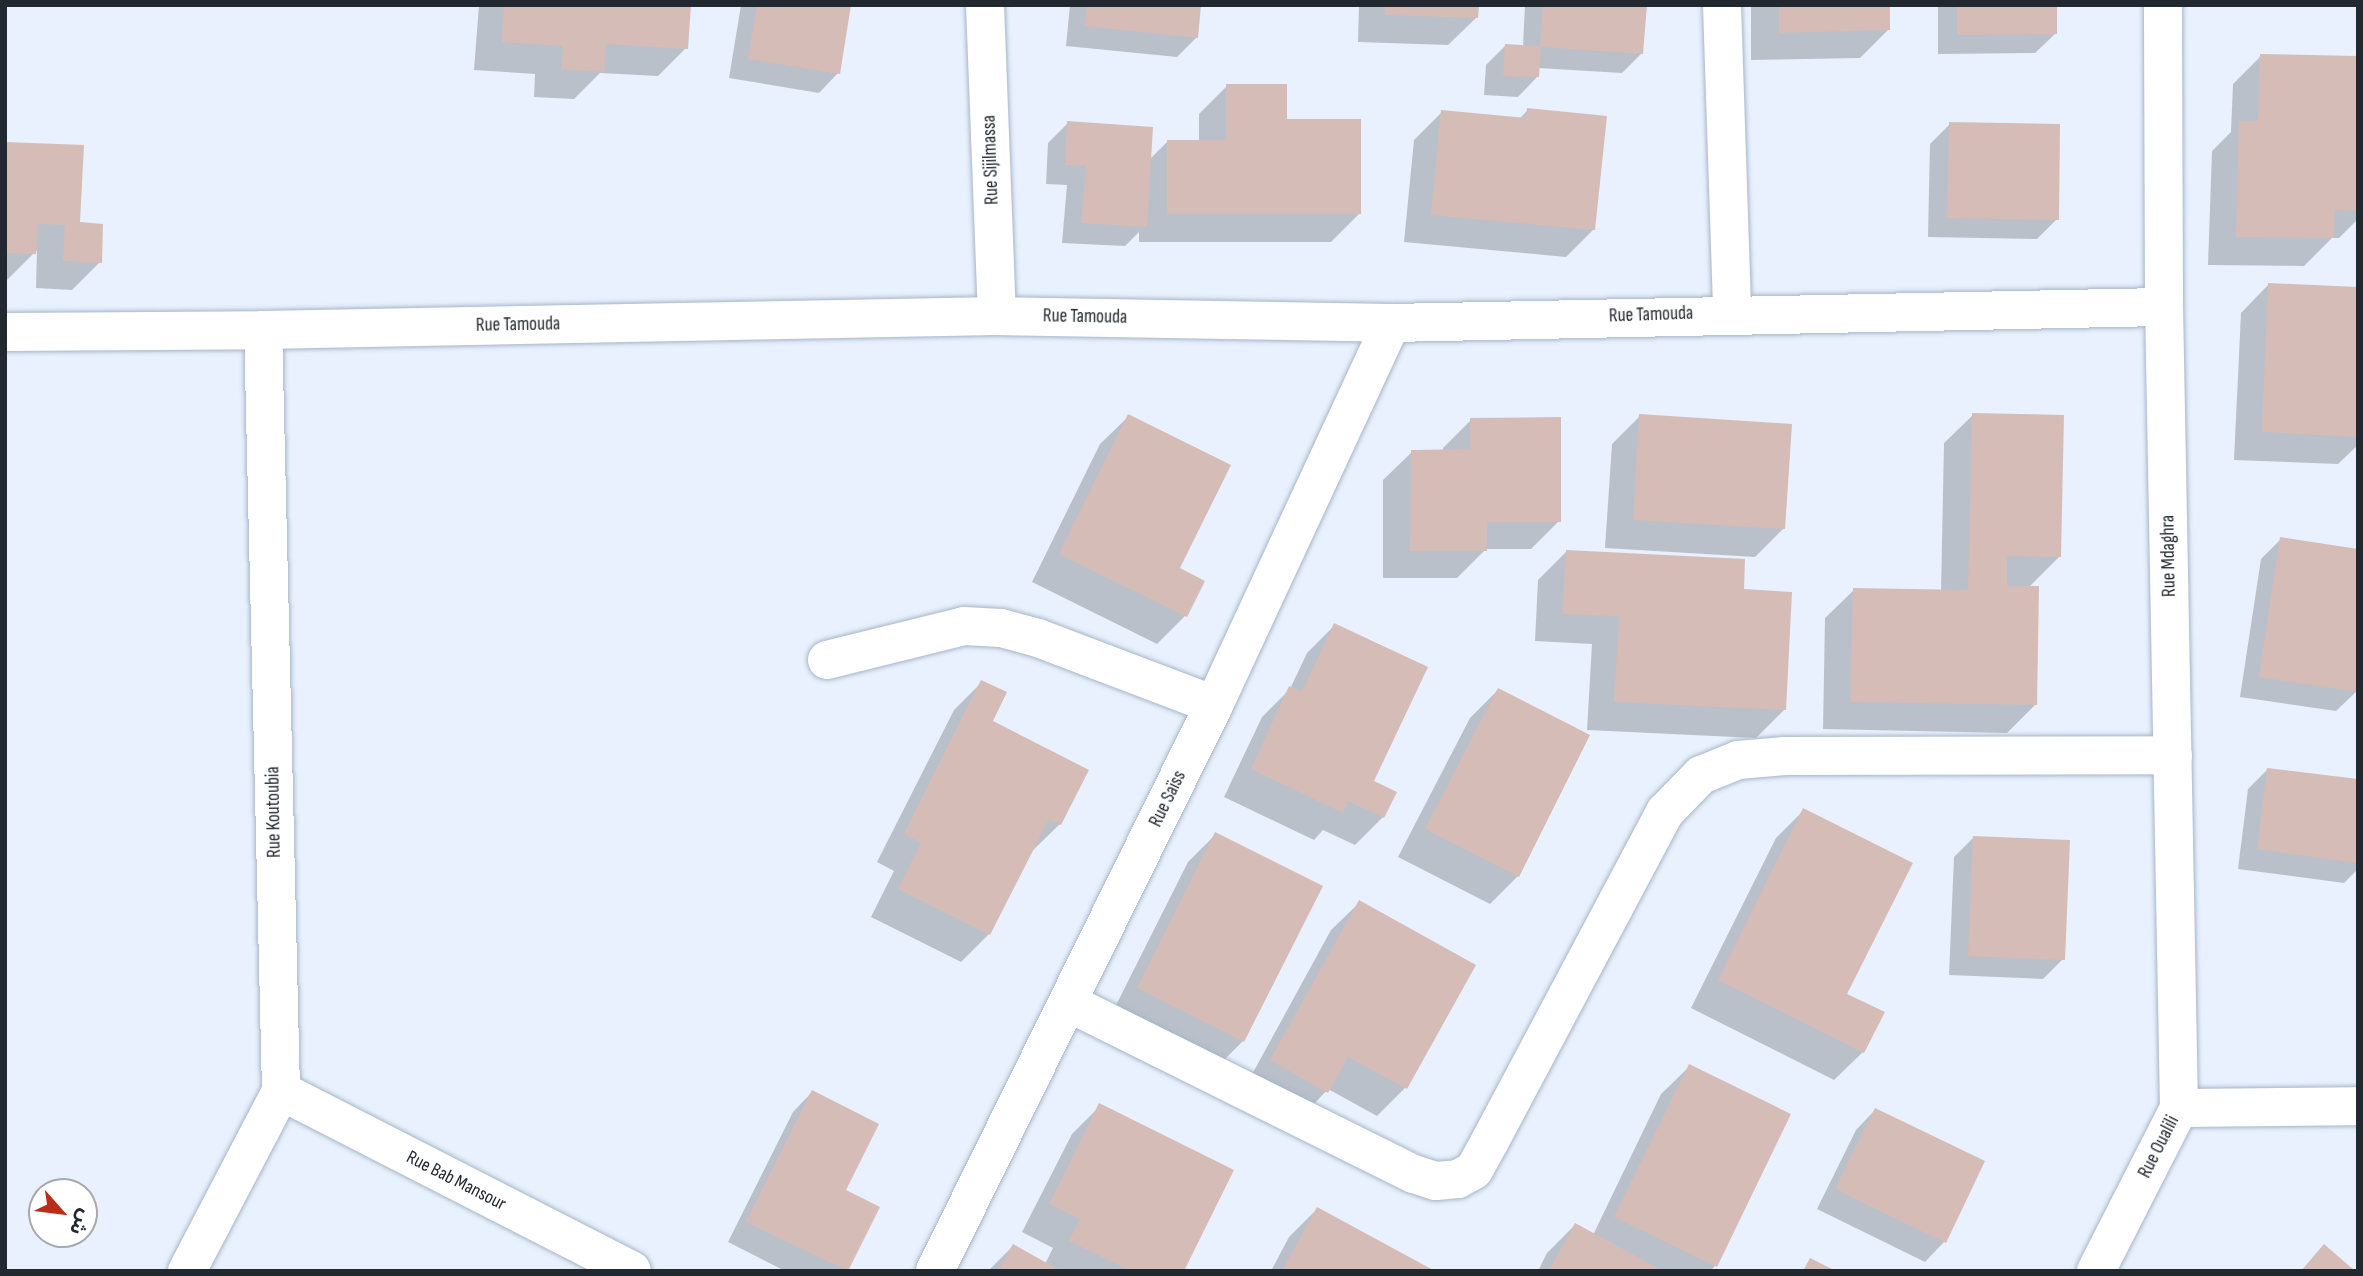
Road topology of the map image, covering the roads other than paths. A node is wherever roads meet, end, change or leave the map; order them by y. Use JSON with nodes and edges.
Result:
{"nodes":[{"id":1,"x":985,"y":5,"type":"edge"},
{"id":2,"x":1722,"y":5,"type":"edge"},
{"id":3,"x":2164,"y":5,"type":"edge"},
{"id":4,"x":2164,"y":307,"type":"junction"},
{"id":5,"x":1732,"y":313,"type":"junction"},
{"id":6,"x":997,"y":316,"type":"junction"},
{"id":7,"x":1391,"y":323,"type":"junction"},
{"id":8,"x":262,"y":330,"type":"junction"},
{"id":9,"x":5,"y":332,"type":"edge"},
{"id":10,"x":827,"y":660,"type":"dead end"},
{"id":11,"x":1214,"y":705,"type":"junction"},
{"id":12,"x":2173,"y":755,"type":"junction"},
{"id":13,"x":1069,"y":1003,"type":"junction"},
{"id":14,"x":281,"y":1091,"type":"junction"},
{"id":15,"x":2358,"y":1106,"type":"edge"},
{"id":16,"x":2179,"y":1108,"type":"junction"},
{"id":17,"x":187,"y":1271,"type":"edge"},
{"id":18,"x":632,"y":1271,"type":"edge"},
{"id":19,"x":935,"y":1271,"type":"edge"},
{"id":20,"x":2096,"y":1271,"type":"edge"}],
"edges":[{"from":1,"to":6,"type":"street","name":"Rue Sijilmassa"},
{"from":2,"to":5,"type":"street"},
{"from":3,"to":4,"type":"street","name":"Rue Mdaghra"},
{"from":4,"to":5,"type":"street","name":"Rue Tamouda"},
{"from":4,"to":12,"type":"street","name":"Rue Mdaghra"},
{"from":5,"to":7,"type":"street","name":"Rue Tamouda"},
{"from":6,"to":7,"type":"street","name":"Rue Tamouda"},
{"from":6,"to":8,"type":"street","name":"Rue Tamouda"},
{"from":7,"to":11,"type":"street","name":"Rue Saïss"},
{"from":8,"to":9,"type":"street","name":"Rue Tamouda"},
{"from":8,"to":14,"type":"street","name":"Rue Koutoubia"},
{"from":10,"to":11,"type":"street"},
{"from":11,"to":13,"type":"street","name":"Rue Saïss"},
{"from":12,"to":13,"type":"street"},
{"from":12,"to":16,"type":"street","name":"Rue Mdaghra"},
{"from":13,"to":19,"type":"street","name":"Rue Saïss"},
{"from":14,"to":17,"type":"street","name":"Rue Koutoubia"},
{"from":14,"to":18,"type":"street","name":"Rue Bab Mansour"},
{"from":15,"to":16,"type":"street","name":"Rue Oualili"},
{"from":16,"to":20,"type":"street","name":"Rue Oualili"}]}
